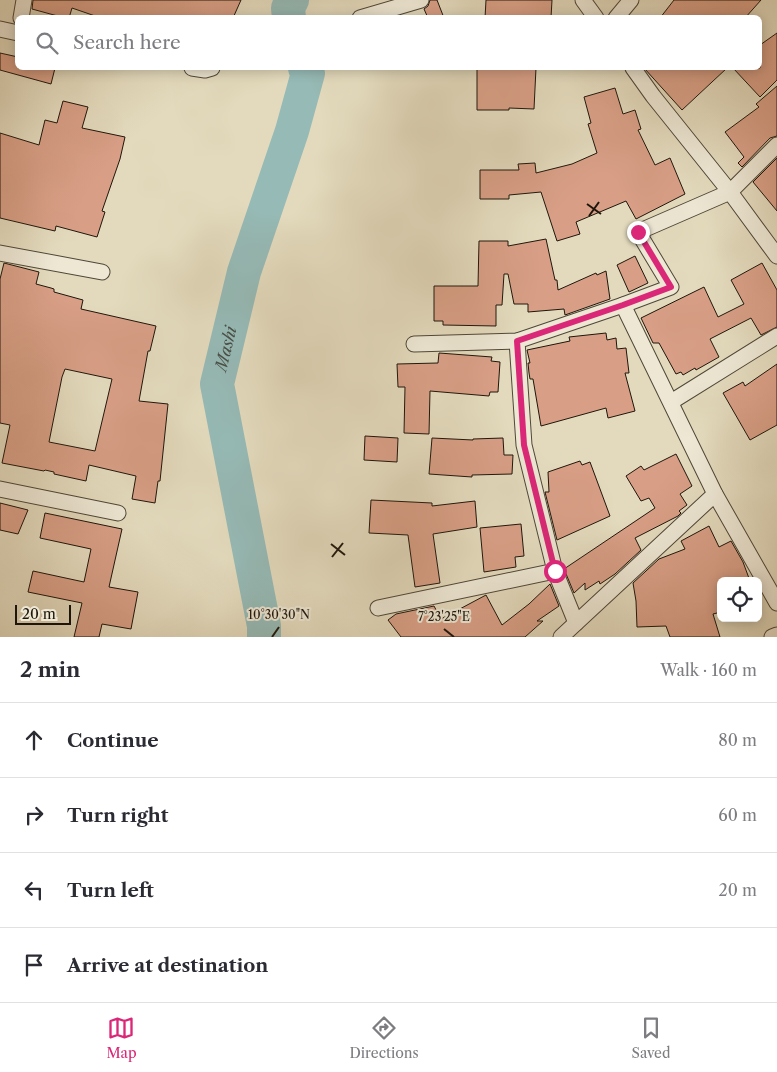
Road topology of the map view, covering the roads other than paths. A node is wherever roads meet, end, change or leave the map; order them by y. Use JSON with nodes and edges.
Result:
{"nodes":[{"id":1,"x":24,"y":0,"type":"edge"},
{"id":2,"x":421,"y":0,"type":"edge"},
{"id":3,"x":583,"y":0,"type":"edge"},
{"id":4,"x":631,"y":0,"type":"edge"},
{"id":5,"x":22,"y":15,"type":"edge"},
{"id":6,"x":370,"y":15,"type":"edge"},
{"id":7,"x":594,"y":15,"type":"edge"},
{"id":8,"x":618,"y":15,"type":"edge"},
{"id":9,"x":0,"y":29,"type":"edge"},
{"id":10,"x":15,"y":32,"type":"edge"},
{"id":11,"x":634,"y":70,"type":"edge"},
{"id":12,"x":777,"y":145,"type":"edge"},
{"id":13,"x":730,"y":192,"type":"junction"},
{"id":14,"x":0,"y":253,"type":"edge"},
{"id":15,"x":777,"y":256,"type":"edge"},
{"id":16,"x":102,"y":272,"type":"dead end"},
{"id":17,"x":623,"y":305,"type":"junction"},
{"id":18,"x":777,"y":336,"type":"edge"},
{"id":19,"x":517,"y":341,"type":"junction"},
{"id":20,"x":414,"y":344,"type":"dead end"},
{"id":21,"x":671,"y":402,"type":"junction"},
{"id":22,"x":0,"y":489,"type":"edge"},
{"id":23,"x":716,"y":494,"type":"junction"},
{"id":24,"x":118,"y":513,"type":"dead end"},
{"id":25,"x":555,"y":571,"type":"junction"},
{"id":26,"x":777,"y":602,"type":"edge"},
{"id":27,"x":378,"y":608,"type":"dead end"},
{"id":28,"x":576,"y":623,"type":"junction"},
{"id":29,"x":777,"y":635,"type":"edge"},
{"id":30,"x":562,"y":637,"type":"edge"},
{"id":31,"x":772,"y":637,"type":"edge"}],
"edges":[{"from":1,"to":5,"type":"street"},
{"from":2,"to":6,"type":"street"},
{"from":3,"to":7,"type":"street"},
{"from":4,"to":8,"type":"street"},
{"from":9,"to":10,"type":"street"},
{"from":11,"to":13,"type":"street"},
{"from":12,"to":13,"type":"street"},
{"from":13,"to":15,"type":"street"},
{"from":13,"to":17,"type":"street"},
{"from":14,"to":16,"type":"street"},
{"from":17,"to":19,"type":"street"},
{"from":17,"to":21,"type":"street"},
{"from":18,"to":21,"type":"street"},
{"from":19,"to":20,"type":"street"},
{"from":19,"to":25,"type":"street"},
{"from":21,"to":23,"type":"street"},
{"from":22,"to":24,"type":"street"},
{"from":23,"to":26,"type":"street"},
{"from":23,"to":28,"type":"street"},
{"from":25,"to":27,"type":"street"},
{"from":25,"to":28,"type":"street"},
{"from":28,"to":30,"type":"street"},
{"from":29,"to":31,"type":"street"}]}
